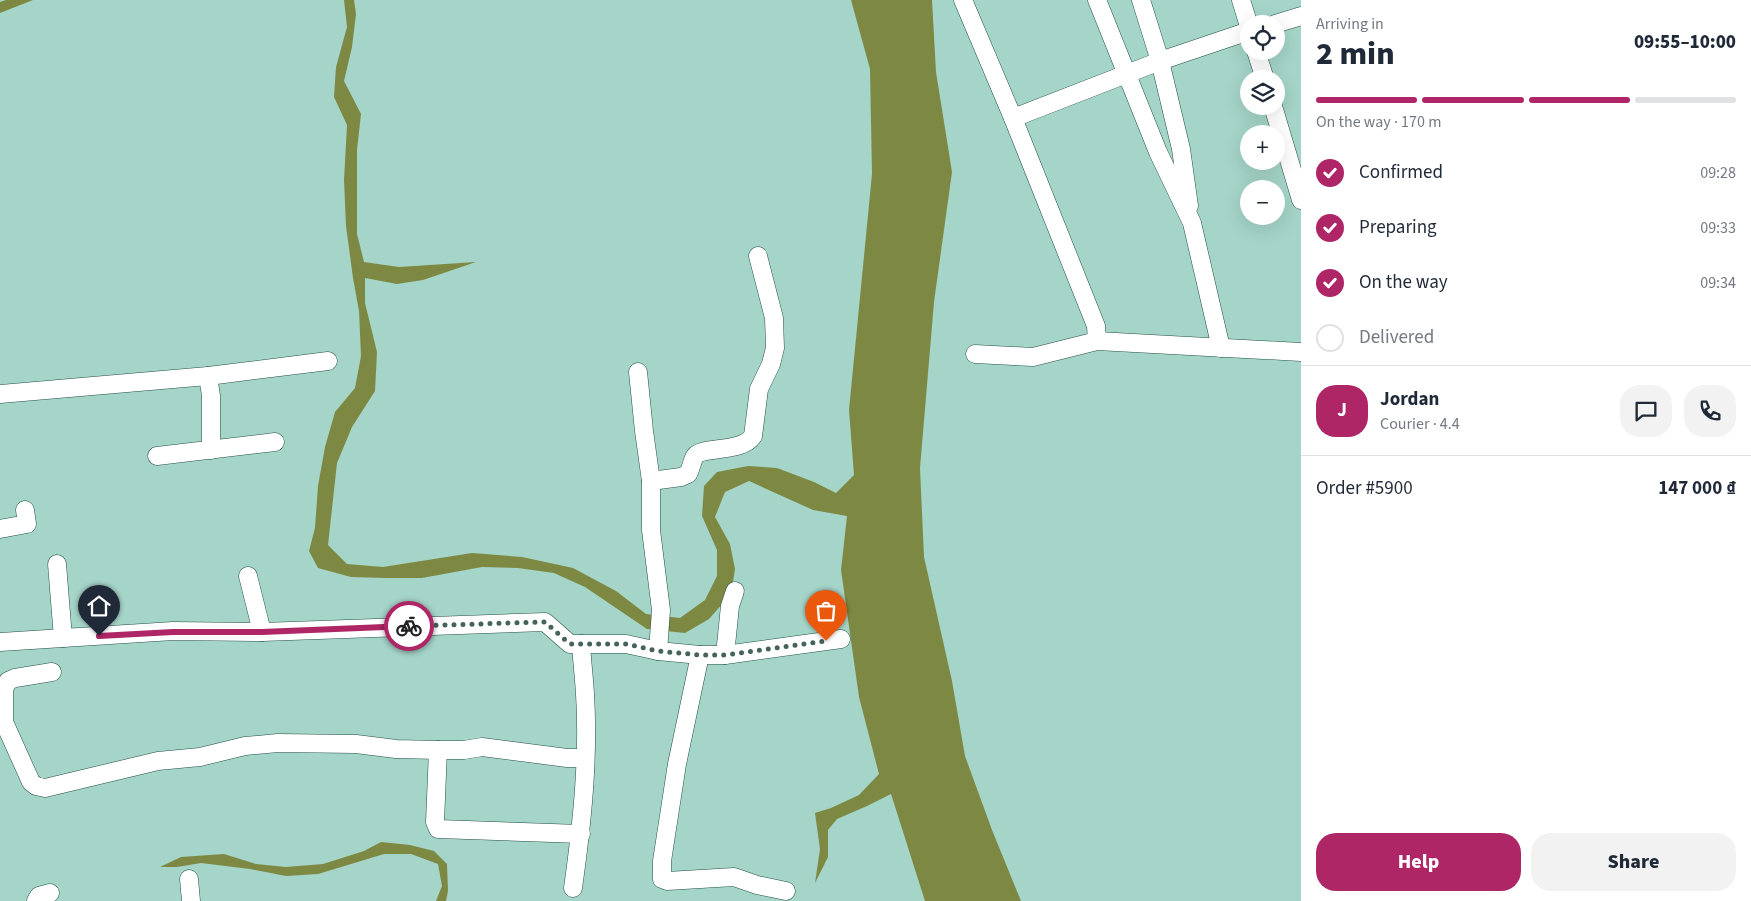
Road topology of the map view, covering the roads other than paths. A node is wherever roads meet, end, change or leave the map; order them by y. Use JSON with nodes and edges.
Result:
{"nodes":[{"id":1,"x":963,"y":0,"type":"edge"},
{"id":2,"x":1097,"y":0,"type":"edge"},
{"id":3,"x":1141,"y":0,"type":"edge"},
{"id":4,"x":1241,"y":0,"type":"edge"},
{"id":5,"x":1246,"y":15,"type":"edge"},
{"id":6,"x":1301,"y":16,"type":"edge"},
{"id":7,"x":1285,"y":21,"type":"edge"},
{"id":8,"x":1240,"y":34,"type":"edge"},
{"id":9,"x":1160,"y":61,"type":"junction"},
{"id":10,"x":1126,"y":74,"type":"junction"},
{"id":11,"x":1276,"y":115,"type":"edge"},
{"id":12,"x":1013,"y":118,"type":"junction"},
{"id":13,"x":1301,"y":200,"type":"edge"},
{"id":14,"x":1192,"y":223,"type":"junction"},
{"id":15,"x":758,"y":256,"type":"dead end"},
{"id":16,"x":1097,"y":342,"type":"junction"},
{"id":17,"x":1220,"y":348,"type":"junction"},
{"id":18,"x":1301,"y":352,"type":"edge"},
{"id":19,"x":975,"y":354,"type":"dead end"},
{"id":20,"x":328,"y":361,"type":"dead end"},
{"id":21,"x":638,"y":372,"type":"dead end"},
{"id":22,"x":208,"y":376,"type":"junction"},
{"id":23,"x":0,"y":394,"type":"edge"},
{"id":24,"x":275,"y":442,"type":"dead end"},
{"id":25,"x":211,"y":450,"type":"junction"},
{"id":26,"x":157,"y":456,"type":"dead end"},
{"id":27,"x":651,"y":481,"type":"junction"},
{"id":28,"x":25,"y":510,"type":"dead end"},
{"id":29,"x":0,"y":528,"type":"edge"},
{"id":30,"x":57,"y":564,"type":"dead end"},
{"id":31,"x":248,"y":576,"type":"dead end"},
{"id":32,"x":735,"y":591,"type":"dead end"},
{"id":33,"x":262,"y":632,"type":"junction"},
{"id":34,"x":62,"y":638,"type":"junction"},
{"id":35,"x":841,"y":639,"type":"dead end"},
{"id":36,"x":0,"y":642,"type":"edge"},
{"id":37,"x":581,"y":644,"type":"junction"},
{"id":38,"x":658,"y":651,"type":"junction"},
{"id":39,"x":700,"y":655,"type":"junction"},
{"id":40,"x":725,"y":655,"type":"junction"},
{"id":41,"x":52,"y":672,"type":"dead end"},
{"id":42,"x":438,"y":750,"type":"junction"},
{"id":43,"x":585,"y":758,"type":"junction"},
{"id":44,"x":581,"y":834,"type":"junction"},
{"id":45,"x":189,"y":879,"type":"dead end"},
{"id":46,"x":573,"y":888,"type":"dead end"},
{"id":47,"x":786,"y":891,"type":"dead end"},
{"id":48,"x":192,"y":901,"type":"edge"}],
"edges":[{"from":1,"to":12,"type":"street"},
{"from":2,"to":10,"type":"street"},
{"from":3,"to":9,"type":"street"},
{"from":4,"to":5,"type":"street"},
{"from":6,"to":7,"type":"street"},
{"from":8,"to":9,"type":"street"},
{"from":9,"to":10,"type":"street"},
{"from":9,"to":14,"type":"street"},
{"from":10,"to":12,"type":"street"},
{"from":10,"to":14,"type":"street"},
{"from":11,"to":13,"type":"street"},
{"from":12,"to":16,"type":"street"},
{"from":14,"to":17,"type":"street"},
{"from":15,"to":27,"type":"street"},
{"from":16,"to":17,"type":"street"},
{"from":16,"to":19,"type":"street"},
{"from":17,"to":18,"type":"street"},
{"from":20,"to":22,"type":"street"},
{"from":21,"to":27,"type":"street"},
{"from":22,"to":23,"type":"street"},
{"from":22,"to":25,"type":"street"},
{"from":24,"to":25,"type":"street"},
{"from":25,"to":26,"type":"street"},
{"from":27,"to":38,"type":"street"},
{"from":28,"to":29,"type":"street"},
{"from":30,"to":34,"type":"street"},
{"from":31,"to":33,"type":"street"},
{"from":32,"to":40,"type":"street"},
{"from":33,"to":34,"type":"street"},
{"from":33,"to":37,"type":"street"},
{"from":34,"to":36,"type":"street"},
{"from":35,"to":40,"type":"street"},
{"from":37,"to":38,"type":"street"},
{"from":37,"to":43,"type":"street"},
{"from":38,"to":39,"type":"street"},
{"from":39,"to":40,"type":"street"},
{"from":39,"to":47,"type":"street"},
{"from":41,"to":42,"type":"street"},
{"from":42,"to":43,"type":"street"},
{"from":42,"to":44,"type":"street"},
{"from":43,"to":44,"type":"street"},
{"from":44,"to":46,"type":"street"},
{"from":45,"to":48,"type":"street"}]}
